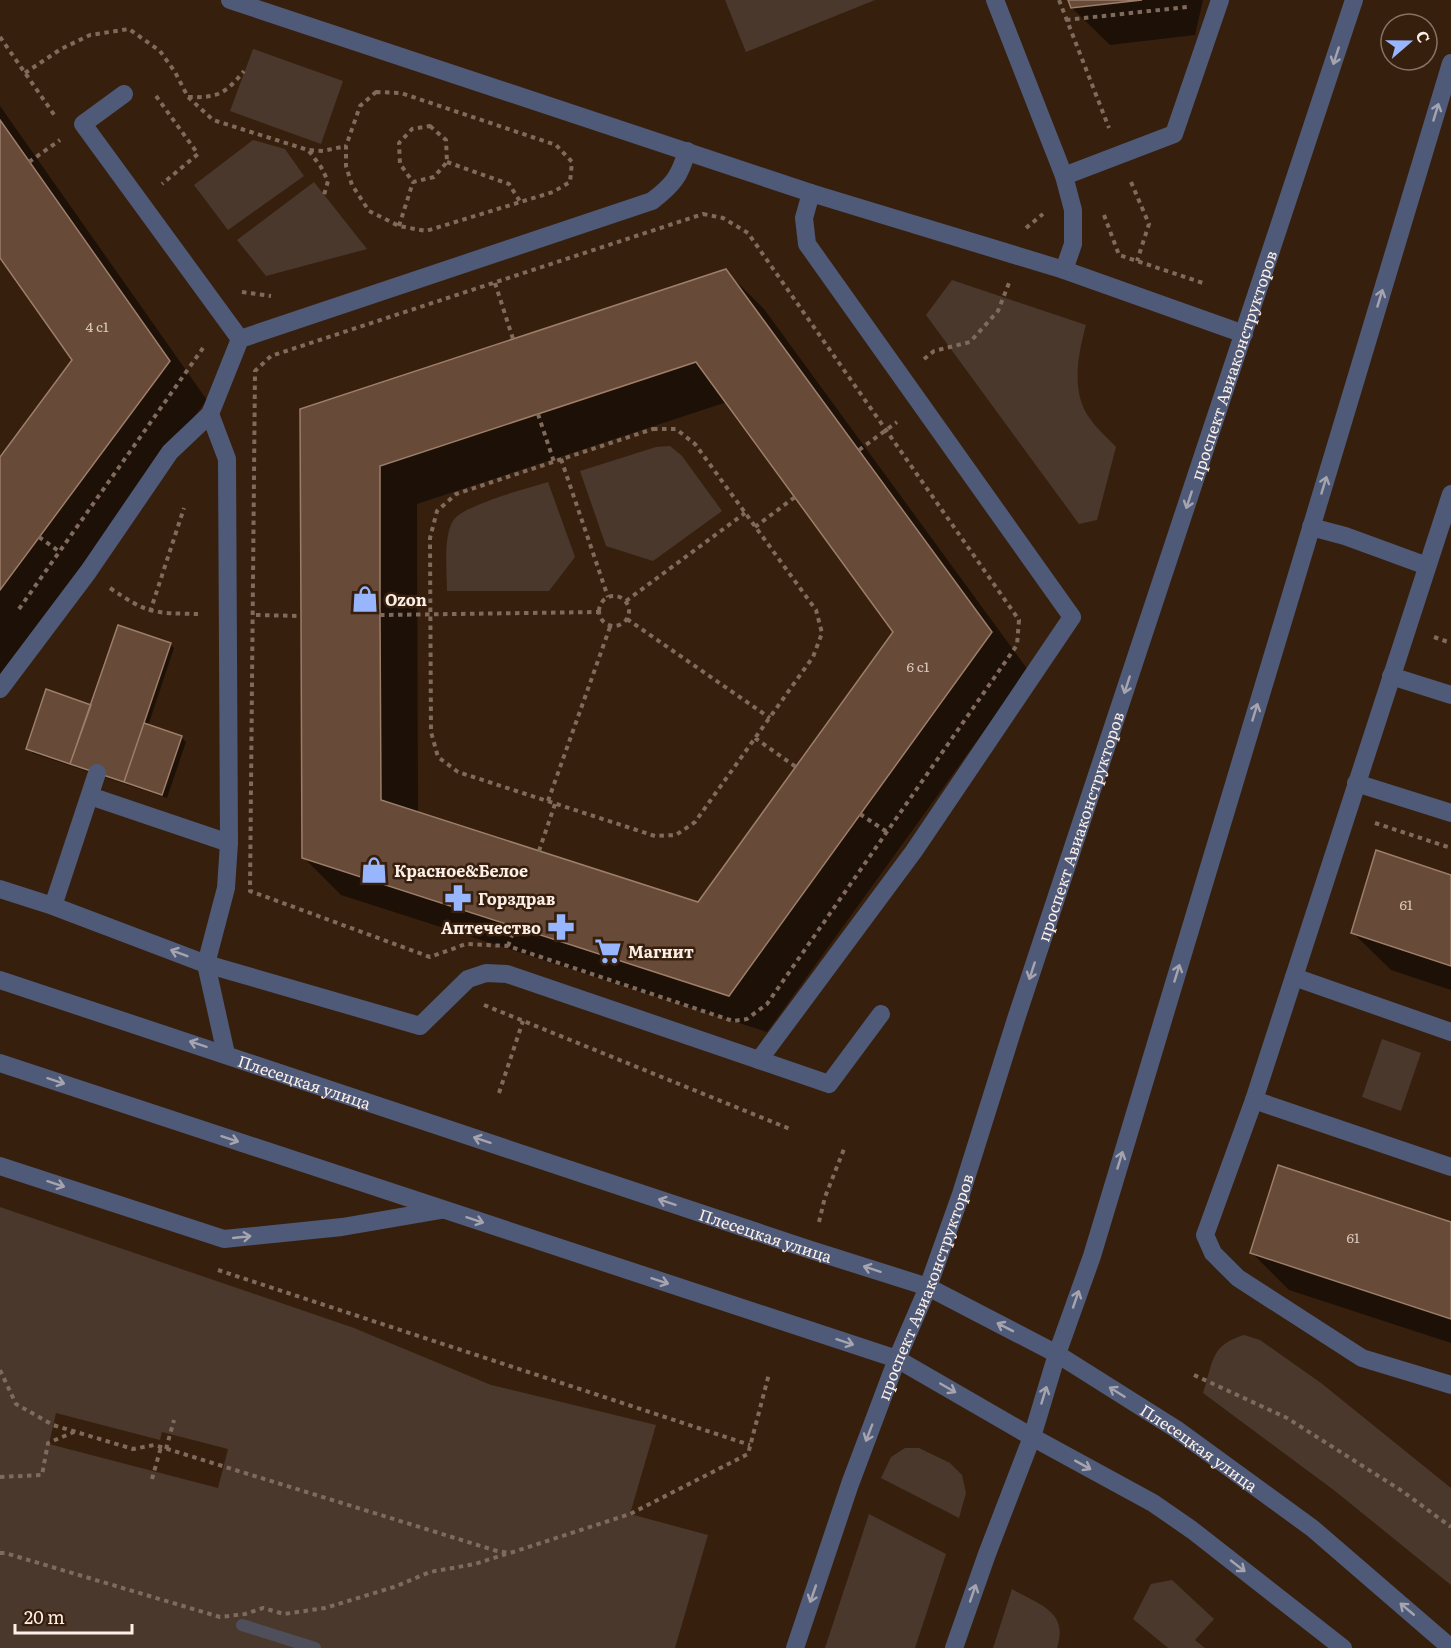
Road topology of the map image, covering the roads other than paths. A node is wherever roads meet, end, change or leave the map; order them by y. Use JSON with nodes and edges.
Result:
{"nodes":[{"id":1,"x":230,"y":0,"type":"edge"},
{"id":2,"x":995,"y":0,"type":"edge"},
{"id":3,"x":1220,"y":0,"type":"edge"},
{"id":4,"x":1354,"y":0,"type":"edge"},
{"id":5,"x":1451,"y":63,"type":"edge"},
{"id":6,"x":124,"y":94,"type":"dead end"},
{"id":7,"x":687,"y":151,"type":"junction"},
{"id":8,"x":1064,"y":176,"type":"junction"},
{"id":9,"x":811,"y":193,"type":"junction"},
{"id":10,"x":1064,"y":270,"type":"junction"},
{"id":11,"x":1244,"y":334,"type":"junction"},
{"id":12,"x":240,"y":339,"type":"junction"},
{"id":13,"x":210,"y":414,"type":"junction"},
{"id":14,"x":1451,"y":494,"type":"edge"},
{"id":15,"x":1311,"y":527,"type":"junction"},
{"id":16,"x":1428,"y":566,"type":"junction"},
{"id":17,"x":1391,"y":676,"type":"junction"},
{"id":18,"x":0,"y":689,"type":"edge"},
{"id":19,"x":1451,"y":695,"type":"edge"},
{"id":20,"x":97,"y":773,"type":"dead end"},
{"id":21,"x":1363,"y":785,"type":"junction"},
{"id":22,"x":90,"y":796,"type":"junction"},
{"id":23,"x":1451,"y":813,"type":"edge"},
{"id":24,"x":229,"y":843,"type":"junction"},
{"id":25,"x":0,"y":889,"type":"edge"},
{"id":26,"x":53,"y":906,"type":"junction"},
{"id":27,"x":206,"y":964,"type":"junction"},
{"id":28,"x":1294,"y":977,"type":"junction"},
{"id":29,"x":0,"y":980,"type":"edge"},
{"id":30,"x":881,"y":1014,"type":"dead end"},
{"id":31,"x":1451,"y":1032,"type":"edge"},
{"id":32,"x":226,"y":1054,"type":"junction"},
{"id":33,"x":759,"y":1060,"type":"junction"},
{"id":34,"x":0,"y":1063,"type":"edge"},
{"id":35,"x":1254,"y":1100,"type":"junction"},
{"id":36,"x":0,"y":1166,"type":"edge"},
{"id":37,"x":1451,"y":1167,"type":"edge"},
{"id":38,"x":443,"y":1209,"type":"junction"},
{"id":39,"x":928,"y":1287,"type":"junction"},
{"id":40,"x":1057,"y":1354,"type":"junction"},
{"id":41,"x":897,"y":1359,"type":"junction"},
{"id":42,"x":1451,"y":1385,"type":"edge"},
{"id":43,"x":1032,"y":1437,"type":"junction"},
{"id":44,"x":1443,"y":1634,"type":"edge"},
{"id":45,"x":795,"y":1648,"type":"edge"},
{"id":46,"x":954,"y":1648,"type":"edge"},
{"id":47,"x":1343,"y":1648,"type":"edge"},
{"id":48,"x":1451,"y":1648,"type":"edge"}],
"edges":[{"from":1,"to":7,"type":"street"},
{"from":2,"to":8,"type":"street"},
{"from":3,"to":8,"type":"street"},
{"from":4,"to":11,"type":"street","name":"проспект Авиаконструкторов","one_way":true},
{"from":15,"to":5,"type":"street","one_way":true},
{"from":6,"to":12,"type":"street"},
{"from":7,"to":9,"type":"street"},
{"from":7,"to":12,"type":"street"},
{"from":8,"to":10,"type":"street"},
{"from":9,"to":10,"type":"street"},
{"from":9,"to":33,"type":"street"},
{"from":10,"to":11,"type":"street"},
{"from":11,"to":39,"type":"street","name":"проспект Авиаконструкторов","one_way":true},
{"from":12,"to":13,"type":"street"},
{"from":13,"to":18,"type":"street"},
{"from":13,"to":24,"type":"street"},
{"from":14,"to":16,"type":"street"},
{"from":15,"to":16,"type":"street"},
{"from":40,"to":15,"type":"street","one_way":true},
{"from":16,"to":17,"type":"street"},
{"from":17,"to":19,"type":"street"},
{"from":17,"to":21,"type":"street"},
{"from":20,"to":22,"type":"street"},
{"from":21,"to":23,"type":"street"},
{"from":21,"to":28,"type":"street"},
{"from":22,"to":24,"type":"street"},
{"from":22,"to":26,"type":"street"},
{"from":24,"to":27,"type":"street"},
{"from":25,"to":26,"type":"street"},
{"from":27,"to":26,"type":"street","one_way":true},
{"from":27,"to":32,"type":"street"},
{"from":27,"to":33,"type":"street"},
{"from":28,"to":31,"type":"street"},
{"from":28,"to":35,"type":"street"},
{"from":32,"to":29,"type":"street","name":"Плесецкая улица","one_way":true},
{"from":30,"to":33,"type":"street"},
{"from":39,"to":32,"type":"street","name":"Плесецкая улица","one_way":true},
{"from":34,"to":38,"type":"street","one_way":true},
{"from":35,"to":37,"type":"street"},
{"from":35,"to":42,"type":"street"},
{"from":36,"to":38,"type":"street","one_way":true},
{"from":38,"to":41,"type":"street","one_way":true},
{"from":40,"to":39,"type":"street","name":"Плесецкая улица","one_way":true},
{"from":39,"to":41,"type":"street","name":"проспект Авиаконструкторов"},
{"from":43,"to":40,"type":"street","one_way":true},
{"from":44,"to":40,"type":"street","name":"Плесецкая улица","one_way":true},
{"from":41,"to":43,"type":"street","one_way":true},
{"from":41,"to":45,"type":"street","name":"проспект Авиаконструкторов","one_way":true},
{"from":46,"to":43,"type":"street","one_way":true},
{"from":43,"to":47,"type":"street","one_way":true},
{"from":44,"to":48,"type":"street","name":"Плесецкая улица"}]}
